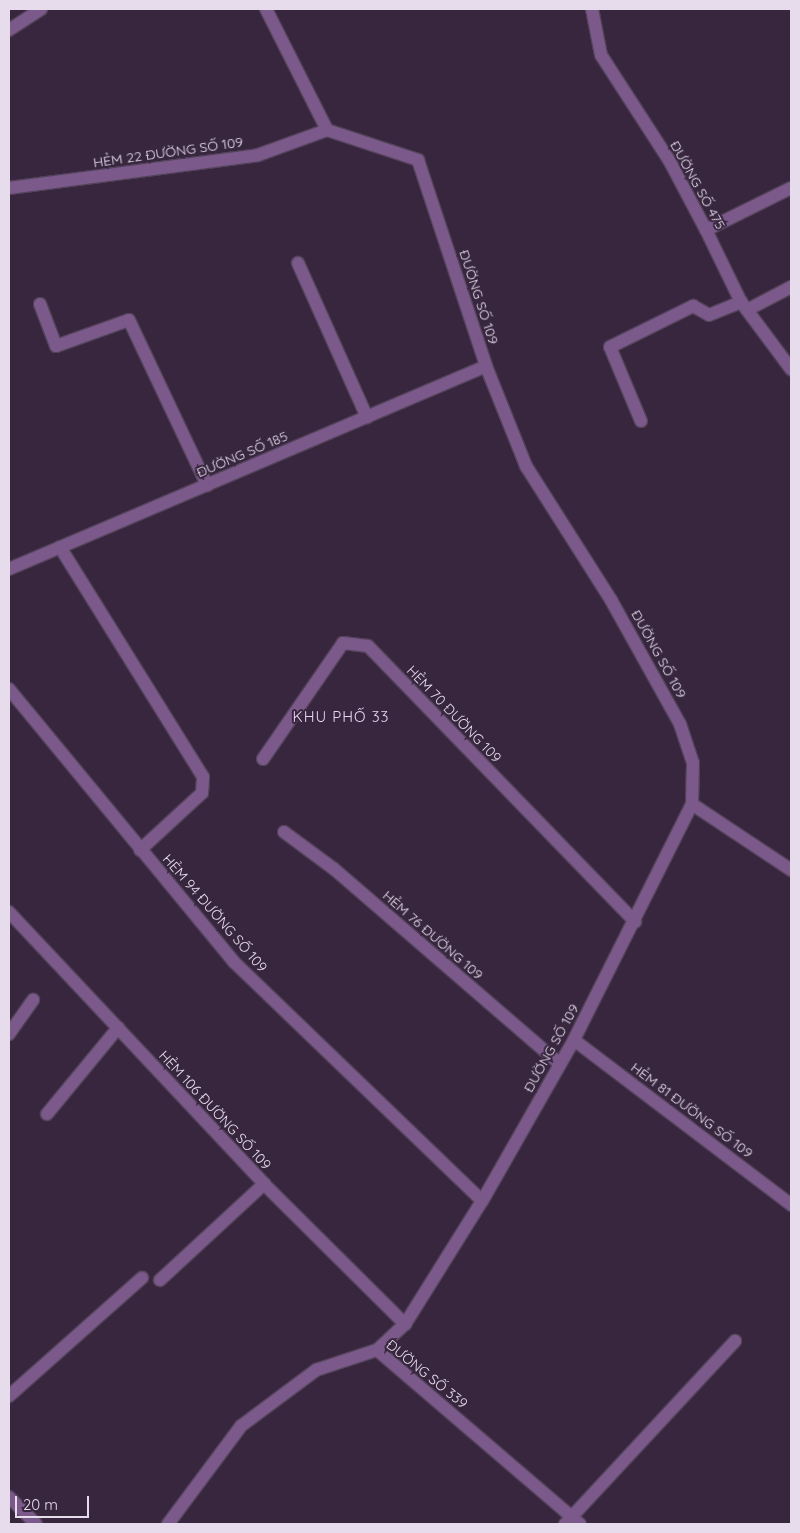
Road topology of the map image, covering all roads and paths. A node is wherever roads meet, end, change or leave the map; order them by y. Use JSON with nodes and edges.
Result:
{"nodes":[{"id":1,"x":41,"y":9,"type":"edge"},
{"id":2,"x":266,"y":9,"type":"edge"},
{"id":3,"x":592,"y":9,"type":"edge"},
{"id":4,"x":9,"y":30,"type":"edge"},
{"id":5,"x":327,"y":130,"type":"junction"},
{"id":6,"x":9,"y":188,"type":"edge"},
{"id":7,"x":791,"y":188,"type":"edge"},
{"id":8,"x":706,"y":230,"type":"junction"},
{"id":9,"x":298,"y":264,"type":"dead end"},
{"id":10,"x":791,"y":287,"type":"edge"},
{"id":11,"x":40,"y":304,"type":"dead end"},
{"id":12,"x":744,"y":306,"type":"junction"},
{"id":13,"x":486,"y":366,"type":"junction"},
{"id":14,"x":791,"y":369,"type":"edge"},
{"id":15,"x":367,"y":417,"type":"junction"},
{"id":16,"x":641,"y":421,"type":"dead end"},
{"id":17,"x":207,"y":485,"type":"junction"},
{"id":18,"x":60,"y":547,"type":"junction"},
{"id":19,"x":9,"y":569,"type":"edge"},
{"id":20,"x":9,"y":689,"type":"edge"},
{"id":21,"x":263,"y":759,"type":"dead end"},
{"id":22,"x":692,"y":804,"type":"junction"},
{"id":23,"x":284,"y":832,"type":"dead end"},
{"id":24,"x":140,"y":850,"type":"junction"},
{"id":25,"x":791,"y":870,"type":"edge"},
{"id":26,"x":9,"y":912,"type":"edge"},
{"id":27,"x":635,"y":922,"type":"junction"},
{"id":28,"x":33,"y":1000,"type":"dead end"},
{"id":29,"x":118,"y":1028,"type":"junction"},
{"id":30,"x":9,"y":1034,"type":"edge"},
{"id":31,"x":574,"y":1040,"type":"junction"},
{"id":32,"x":560,"y":1064,"type":"junction"},
{"id":33,"x":47,"y":1114,"type":"dead end"},
{"id":34,"x":264,"y":1184,"type":"junction"},
{"id":35,"x":482,"y":1201,"type":"junction"},
{"id":36,"x":791,"y":1205,"type":"edge"},
{"id":37,"x":142,"y":1278,"type":"dead end"},
{"id":38,"x":160,"y":1280,"type":"dead end"},
{"id":39,"x":405,"y":1324,"type":"junction"},
{"id":40,"x":735,"y":1341,"type":"dead end"},
{"id":41,"x":377,"y":1350,"type":"junction"},
{"id":42,"x":9,"y":1396,"type":"edge"},
{"id":43,"x":9,"y":1497,"type":"edge"},
{"id":44,"x":573,"y":1522,"type":"edge"},
{"id":45,"x":36,"y":1524,"type":"edge"},
{"id":46,"x":168,"y":1524,"type":"edge"}],
"edges":[{"from":1,"to":4,"type":"street"},
{"from":2,"to":5,"type":"street"},
{"from":3,"to":8,"type":"street","name":"ĐƯỜNG SỐ 475"},
{"from":5,"to":6,"type":"street","name":"HẺM 22 ĐƯỜNG SỐ 109"},
{"from":5,"to":13,"type":"street","name":"ĐƯỜNG SỐ 109"},
{"from":7,"to":8,"type":"street"},
{"from":8,"to":12,"type":"street","name":"ĐƯỜNG SỐ 475"},
{"from":9,"to":15,"type":"street"},
{"from":10,"to":12,"type":"street"},
{"from":11,"to":17,"type":"street"},
{"from":12,"to":14,"type":"street","name":"ĐƯỜNG SỐ 475"},
{"from":12,"to":16,"type":"street"},
{"from":13,"to":15,"type":"street","name":"ĐƯỜNG SỐ 185"},
{"from":13,"to":22,"type":"street","name":"ĐƯỜNG SỐ 109"},
{"from":15,"to":17,"type":"street","name":"ĐƯỜNG SỐ 185"},
{"from":17,"to":18,"type":"street","name":"ĐƯỜNG SỐ 185"},
{"from":18,"to":19,"type":"street","name":"ĐƯỜNG SỐ 185"},
{"from":18,"to":24,"type":"street"},
{"from":20,"to":24,"type":"street","name":"HẺM 94 ĐƯỜNG SỐ 109"},
{"from":21,"to":27,"type":"street","name":"HẺM 70 ĐƯỜNG 109"},
{"from":22,"to":25,"type":"street"},
{"from":22,"to":27,"type":"street","name":"ĐƯỜNG SỐ 109"},
{"from":23,"to":32,"type":"street","name":"HẺM 76 ĐƯỜNG 109"},
{"from":24,"to":35,"type":"street","name":"HẺM 94 ĐƯỜNG SỐ 109"},
{"from":26,"to":29,"type":"street","name":"HẺM 106 ĐƯỜNG SỐ 109"},
{"from":27,"to":31,"type":"street","name":"ĐƯỜNG SỐ 109"},
{"from":28,"to":30,"type":"street"},
{"from":29,"to":33,"type":"street"},
{"from":29,"to":34,"type":"street","name":"HẺM 106 ĐƯỜNG SỐ 109"},
{"from":31,"to":32,"type":"street","name":"ĐƯỜNG SỐ 109"},
{"from":31,"to":36,"type":"street","name":"HẺM 81 ĐƯỜNG SỐ 109"},
{"from":32,"to":35,"type":"street","name":"ĐƯỜNG SỐ 109"},
{"from":34,"to":38,"type":"street"},
{"from":34,"to":39,"type":"street","name":"HẺM 106 ĐƯỜNG SỐ 109"},
{"from":35,"to":39,"type":"street","name":"ĐƯỜNG SỐ 109"},
{"from":37,"to":42,"type":"street"},
{"from":39,"to":41,"type":"street","name":"ĐƯỜNG SỐ 109"},
{"from":40,"to":44,"type":"street"},
{"from":41,"to":44,"type":"street","name":"ĐƯỜNG SỐ 339"},
{"from":41,"to":46,"type":"street","name":"ĐƯỜNG SỐ 339"},
{"from":43,"to":45,"type":"street"}]}
